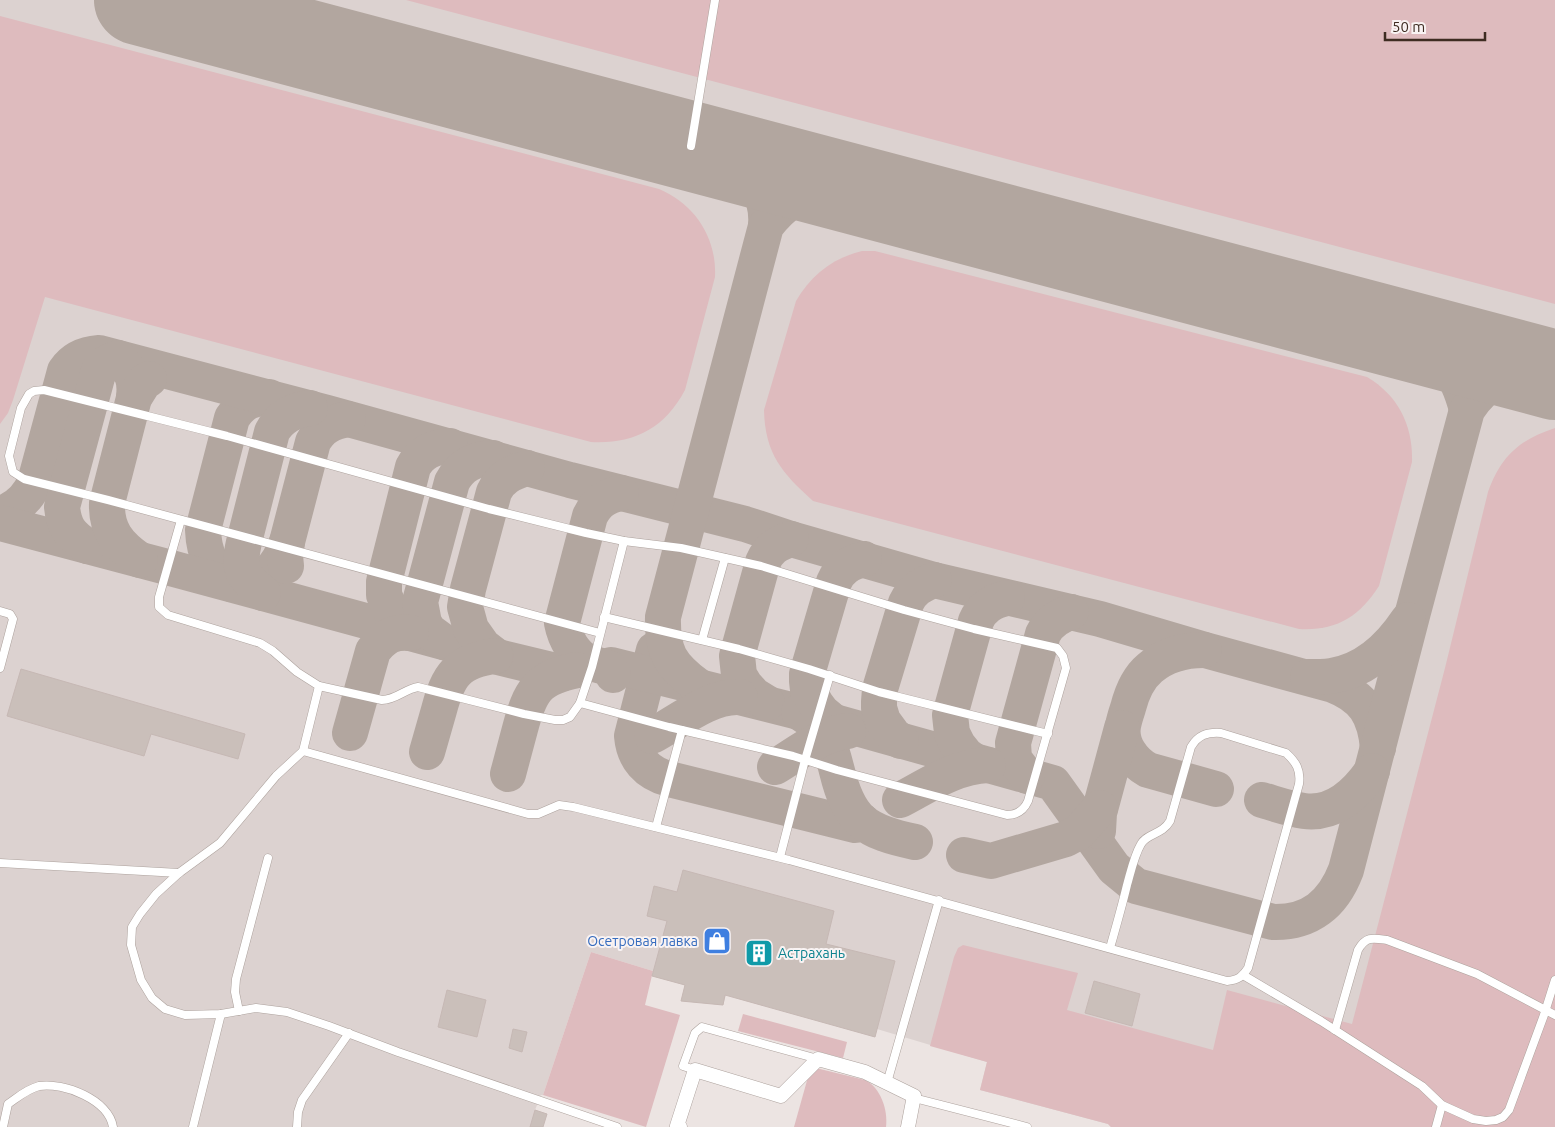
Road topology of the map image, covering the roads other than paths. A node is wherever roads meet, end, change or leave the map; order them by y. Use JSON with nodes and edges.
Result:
{"nodes":[{"id":1,"x":715,"y":0,"type":"edge"},
{"id":2,"x":691,"y":146,"type":"dead end"},
{"id":3,"x":181,"y":520,"type":"junction"},
{"id":4,"x":624,"y":541,"type":"junction"},
{"id":5,"x":725,"y":558,"type":"junction"},
{"id":6,"x":0,"y":611,"type":"edge"},
{"id":7,"x":604,"y":617,"type":"junction"},
{"id":8,"x":600,"y":633,"type":"junction"},
{"id":9,"x":702,"y":640,"type":"junction"},
{"id":10,"x":0,"y":668,"type":"edge"},
{"id":11,"x":830,"y":676,"type":"junction"},
{"id":12,"x":319,"y":686,"type":"junction"},
{"id":13,"x":580,"y":704,"type":"junction"},
{"id":14,"x":682,"y":730,"type":"junction"},
{"id":15,"x":1048,"y":734,"type":"junction"},
{"id":16,"x":303,"y":751,"type":"junction"},
{"id":17,"x":805,"y":760,"type":"junction"},
{"id":18,"x":656,"y":827,"type":"junction"},
{"id":19,"x":780,"y":857,"type":"junction"},
{"id":20,"x":268,"y":858,"type":"dead end"},
{"id":21,"x":0,"y":863,"type":"edge"},
{"id":22,"x":180,"y":873,"type":"junction"},
{"id":23,"x":939,"y":900,"type":"junction"},
{"id":24,"x":1110,"y":948,"type":"junction"},
{"id":25,"x":1243,"y":975,"type":"junction"},
{"id":26,"x":1555,"y":980,"type":"edge"},
{"id":27,"x":239,"y":1010,"type":"junction"},
{"id":28,"x":1546,"y":1010,"type":"junction"},
{"id":29,"x":221,"y":1014,"type":"junction"},
{"id":30,"x":1555,"y":1014,"type":"edge"},
{"id":31,"x":1335,"y":1030,"type":"junction"},
{"id":32,"x":349,"y":1033,"type":"junction"},
{"id":33,"x":818,"y":1059,"type":"junction"},
{"id":34,"x":695,"y":1070,"type":"junction"},
{"id":35,"x":887,"y":1083,"type":"junction"},
{"id":36,"x":914,"y":1098,"type":"junction"},
{"id":37,"x":1442,"y":1105,"type":"junction"},
{"id":38,"x":3,"y":1127,"type":"edge"},
{"id":39,"x":113,"y":1127,"type":"edge"},
{"id":40,"x":193,"y":1127,"type":"edge"},
{"id":41,"x":297,"y":1127,"type":"edge"},
{"id":42,"x":617,"y":1127,"type":"edge"},
{"id":43,"x":680,"y":1127,"type":"edge"},
{"id":44,"x":908,"y":1127,"type":"edge"},
{"id":45,"x":1027,"y":1127,"type":"edge"},
{"id":46,"x":1436,"y":1127,"type":"edge"}],
"edges":[{"from":1,"to":2,"type":"lane"},
{"from":3,"to":4,"type":"lane"},
{"from":3,"to":8,"type":"lane"},
{"from":3,"to":12,"type":"lane"},
{"from":4,"to":5,"type":"lane"},
{"from":4,"to":7,"type":"lane"},
{"from":5,"to":9,"type":"lane"},
{"from":5,"to":15,"type":"lane"},
{"from":6,"to":10,"type":"lane"},
{"from":7,"to":8,"type":"lane"},
{"from":7,"to":9,"type":"lane"},
{"from":8,"to":13,"type":"lane"},
{"from":9,"to":11,"type":"lane"},
{"from":11,"to":15,"type":"lane"},
{"from":11,"to":17,"type":"lane"},
{"from":12,"to":13,"type":"lane"},
{"from":12,"to":16,"type":"lane"},
{"from":13,"to":14,"type":"lane"},
{"from":14,"to":17,"type":"lane"},
{"from":14,"to":18,"type":"lane"},
{"from":15,"to":17,"type":"lane"},
{"from":16,"to":18,"type":"lane"},
{"from":16,"to":22,"type":"lane"},
{"from":17,"to":19,"type":"lane"},
{"from":18,"to":19,"type":"lane"},
{"from":19,"to":23,"type":"lane"},
{"from":20,"to":27,"type":"lane"},
{"from":21,"to":22,"type":"lane"},
{"from":22,"to":29,"type":"lane"},
{"from":23,"to":24,"type":"lane"},
{"from":23,"to":35,"type":"lane"},
{"from":24,"to":25,"type":"lane"},
{"from":24,"to":25,"type":"lane"},
{"from":25,"to":31,"type":"lane"},
{"from":26,"to":28,"type":"lane"},
{"from":27,"to":29,"type":"lane"},
{"from":27,"to":32,"type":"lane"},
{"from":28,"to":30,"type":"lane"},
{"from":28,"to":31,"type":"lane"},
{"from":28,"to":37,"type":"lane"},
{"from":29,"to":40,"type":"lane"},
{"from":31,"to":37,"type":"lane"},
{"from":32,"to":41,"type":"lane"},
{"from":32,"to":42,"type":"lane"},
{"from":33,"to":34,"type":"street"},
{"from":33,"to":34,"type":"lane"},
{"from":33,"to":35,"type":"street"},
{"from":34,"to":43,"type":"street"},
{"from":35,"to":36,"type":"street"},
{"from":36,"to":44,"type":"street"},
{"from":36,"to":45,"type":"lane"},
{"from":37,"to":46,"type":"lane"},
{"from":38,"to":39,"type":"lane"}]}
